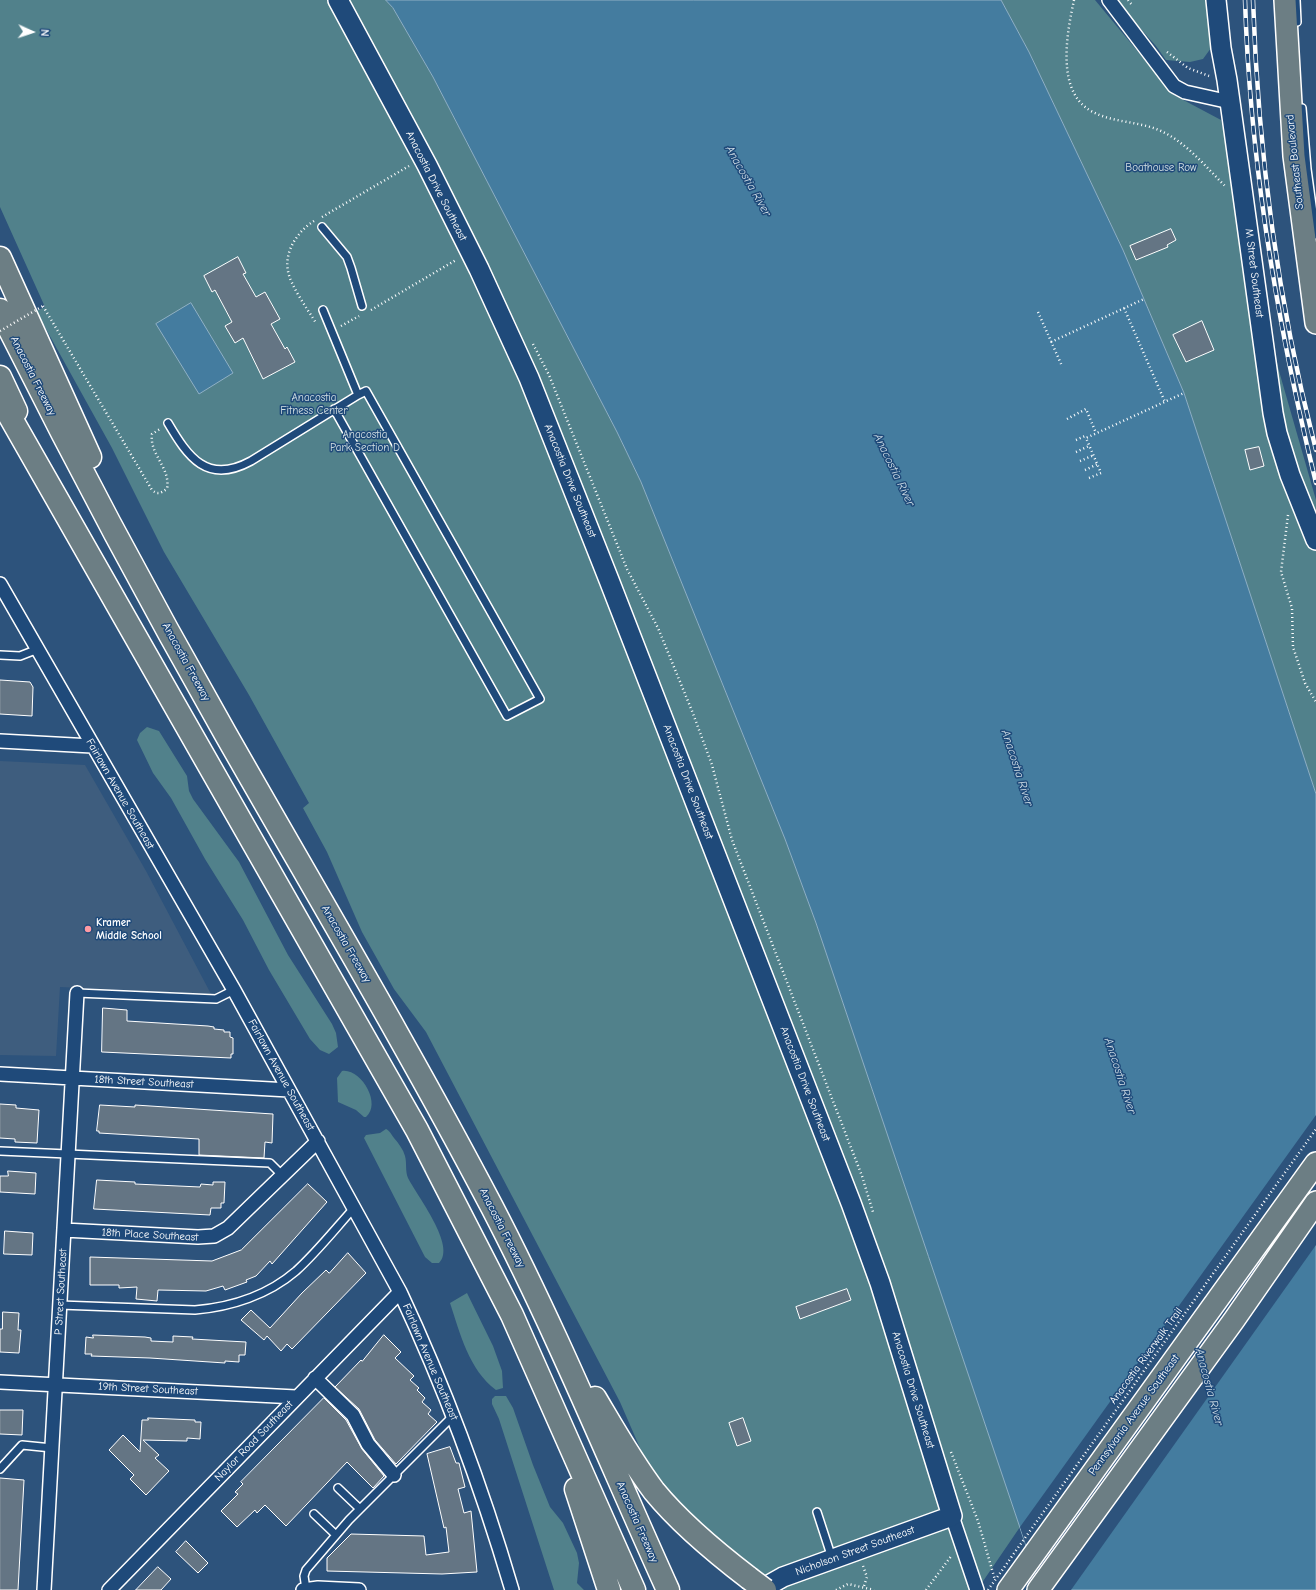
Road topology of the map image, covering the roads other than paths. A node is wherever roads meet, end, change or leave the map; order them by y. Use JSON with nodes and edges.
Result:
{"nodes":[{"id":1,"x":338,"y":0,"type":"edge"},
{"id":2,"x":1109,"y":0,"type":"edge"},
{"id":3,"x":1216,"y":0,"type":"edge"},
{"id":4,"x":1284,"y":0,"type":"edge"},
{"id":5,"x":1296,"y":0,"type":"edge"},
{"id":6,"x":1297,"y":33,"type":"dead end"},
{"id":7,"x":1230,"y":102,"type":"junction"},
{"id":8,"x":1301,"y":102,"type":"dead end"},
{"id":9,"x":322,"y":227,"type":"dead end"},
{"id":10,"x":1316,"y":235,"type":"edge"},
{"id":11,"x":0,"y":258,"type":"edge"},
{"id":12,"x":0,"y":310,"type":"edge"},
{"id":13,"x":324,"y":310,"type":"dead end"},
{"id":14,"x":362,"y":310,"type":"road end"},
{"id":15,"x":1316,"y":322,"type":"edge"},
{"id":16,"x":0,"y":377,"type":"edge"},
{"id":17,"x":358,"y":394,"type":"junction"},
{"id":18,"x":0,"y":398,"type":"edge"},
{"id":19,"x":334,"y":408,"type":"junction"},
{"id":20,"x":168,"y":423,"type":"road end"},
{"id":21,"x":1316,"y":540,"type":"edge"},
{"id":22,"x":82,"y":545,"type":"junction"},
{"id":23,"x":0,"y":584,"type":"edge"},
{"id":24,"x":173,"y":640,"type":"junction"},
{"id":25,"x":38,"y":649,"type":"junction"},
{"id":26,"x":0,"y":655,"type":"edge"},
{"id":27,"x":0,"y":741,"type":"edge"},
{"id":28,"x":92,"y":746,"type":"junction"},
{"id":29,"x":234,"y":990,"type":"junction"},
{"id":30,"x":77,"y":993,"type":"joint"},
{"id":31,"x":0,"y":1074,"type":"edge"},
{"id":32,"x":72,"y":1078,"type":"junction"},
{"id":33,"x":289,"y":1090,"type":"junction"},
{"id":34,"x":318,"y":1141,"type":"junction"},
{"id":35,"x":0,"y":1151,"type":"edge"},
{"id":36,"x":68,"y":1156,"type":"junction"},
{"id":37,"x":1316,"y":1163,"type":"edge"},
{"id":38,"x":282,"y":1175,"type":"junction"},
{"id":39,"x":1316,"y":1202,"type":"edge"},
{"id":40,"x":354,"y":1208,"type":"junction"},
{"id":41,"x":64,"y":1230,"type":"junction"},
{"id":42,"x":400,"y":1292,"type":"junction"},
{"id":43,"x":538,"y":1301,"type":"junction"},
{"id":44,"x":60,"y":1305,"type":"junction"},
{"id":45,"x":534,"y":1362,"type":"junction"},
{"id":46,"x":315,"y":1378,"type":"junction"},
{"id":47,"x":0,"y":1382,"type":"edge"},
{"id":48,"x":56,"y":1384,"type":"junction"},
{"id":49,"x":296,"y":1397,"type":"junction"},
{"id":50,"x":454,"y":1416,"type":"junction"},
{"id":51,"x":52,"y":1448,"type":"junction"},
{"id":52,"x":0,"y":1469,"type":"edge"},
{"id":53,"x":394,"y":1475,"type":"junction"},
{"id":54,"x":338,"y":1488,"type":"dead end"},
{"id":55,"x":360,"y":1509,"type":"junction"},
{"id":56,"x":817,"y":1512,"type":"dead end"},
{"id":57,"x":314,"y":1514,"type":"dead end"},
{"id":58,"x":952,"y":1516,"type":"junction"},
{"id":59,"x":336,"y":1535,"type":"junction"},
{"id":60,"x":832,"y":1559,"type":"junction"},
{"id":61,"x":758,"y":1586,"type":"edge"},
{"id":62,"x":44,"y":1590,"type":"edge"},
{"id":63,"x":108,"y":1590,"type":"edge"},
{"id":64,"x":305,"y":1590,"type":"edge"},
{"id":65,"x":359,"y":1590,"type":"edge"},
{"id":66,"x":512,"y":1590,"type":"edge"},
{"id":67,"x":609,"y":1590,"type":"edge"},
{"id":68,"x":634,"y":1590,"type":"edge"},
{"id":69,"x":668,"y":1590,"type":"edge"},
{"id":70,"x":977,"y":1590,"type":"edge"},
{"id":71,"x":1008,"y":1590,"type":"edge"},
{"id":72,"x":1038,"y":1590,"type":"edge"}],
"edges":[{"from":1,"to":58,"type":"street","name":"Anacostia Drive Southeast"},
{"from":2,"to":7,"type":"street"},
{"from":3,"to":7,"type":"street","name":"M Street Southeast"},
{"from":4,"to":15,"type":"main road","name":"Southeast Boulevard"},
{"from":5,"to":6,"type":"lane"},
{"from":7,"to":21,"type":"street","name":"M Street Southeast"},
{"from":8,"to":10,"type":"lane"},
{"from":9,"to":14,"type":"lane"},
{"from":11,"to":24,"type":"highway"},
{"from":12,"to":24,"type":"highway","name":"Anacostia Freeway"},
{"from":13,"to":17,"type":"lane"},
{"from":16,"to":22,"type":"highway"},
{"from":17,"to":19,"type":"lane"},
{"from":17,"to":19,"type":"lane"},
{"from":18,"to":22,"type":"highway"},
{"from":19,"to":20,"type":"lane"},
{"from":22,"to":45,"type":"highway"},
{"from":23,"to":25,"type":"street","name":"Fairlawn Avenue Southeast"},
{"from":24,"to":43,"type":"highway","name":"Anacostia Freeway"},
{"from":25,"to":26,"type":"lane"},
{"from":25,"to":28,"type":"street","name":"Fairlawn Avenue Southeast"},
{"from":27,"to":28,"type":"street"},
{"from":28,"to":29,"type":"street","name":"Fairlawn Avenue Southeast"},
{"from":29,"to":30,"type":"lane"},
{"from":29,"to":33,"type":"street","name":"Fairlawn Avenue Southeast"},
{"from":30,"to":32,"type":"street","name":"P Street Southeast"},
{"from":31,"to":32,"type":"street","name":"18th Street Southeast"},
{"from":32,"to":33,"type":"street","name":"18th Street Southeast"},
{"from":32,"to":36,"type":"street","name":"P Street Southeast"},
{"from":33,"to":34,"type":"street","name":"Fairlawn Avenue Southeast"},
{"from":34,"to":38,"type":"street","name":"18th Place Southeast"},
{"from":34,"to":40,"type":"street","name":"Fairlawn Avenue Southeast"},
{"from":35,"to":36,"type":"lane"},
{"from":36,"to":38,"type":"lane"},
{"from":36,"to":41,"type":"street","name":"P Street Southeast"},
{"from":37,"to":71,"type":"main road","name":"Pennsylvania Avenue Southeast"},
{"from":38,"to":41,"type":"street","name":"18th Place Southeast"},
{"from":39,"to":72,"type":"main road"},
{"from":40,"to":42,"type":"street","name":"Fairlawn Avenue Southeast"},
{"from":40,"to":44,"type":"lane"},
{"from":41,"to":44,"type":"street","name":"P Street Southeast"},
{"from":42,"to":46,"type":"street","name":"Naylor Road Southeast"},
{"from":42,"to":50,"type":"street","name":"Fairlawn Avenue Southeast"},
{"from":43,"to":61,"type":"highway"},
{"from":43,"to":69,"type":"highway","name":"Anacostia Freeway"},
{"from":44,"to":48,"type":"street","name":"P Street Southeast"},
{"from":45,"to":67,"type":"highway"},
{"from":45,"to":68,"type":"highway"},
{"from":46,"to":49,"type":"street","name":"Naylor Road Southeast"},
{"from":46,"to":53,"type":"street"},
{"from":47,"to":48,"type":"street","name":"19th Street Southeast"},
{"from":48,"to":49,"type":"street","name":"19th Street Southeast"},
{"from":48,"to":51,"type":"street","name":"P Street Southeast"},
{"from":49,"to":63,"type":"street","name":"Naylor Road Southeast"},
{"from":50,"to":53,"type":"lane"},
{"from":50,"to":66,"type":"street","name":"Fairlawn Avenue Southeast"},
{"from":51,"to":52,"type":"lane"},
{"from":51,"to":62,"type":"street","name":"P Street Southeast"},
{"from":53,"to":55,"type":"lane"},
{"from":54,"to":55,"type":"lane"},
{"from":55,"to":59,"type":"lane"},
{"from":56,"to":60,"type":"lane"},
{"from":57,"to":59,"type":"lane"},
{"from":58,"to":60,"type":"street","name":"Nicholson Street Southeast"},
{"from":58,"to":70,"type":"street","name":"Anacostia Drive Southeast"},
{"from":59,"to":64,"type":"lane"},
{"from":60,"to":61,"type":"street","name":"Nicholson Street Southeast"},
{"from":64,"to":65,"type":"street"}]}
